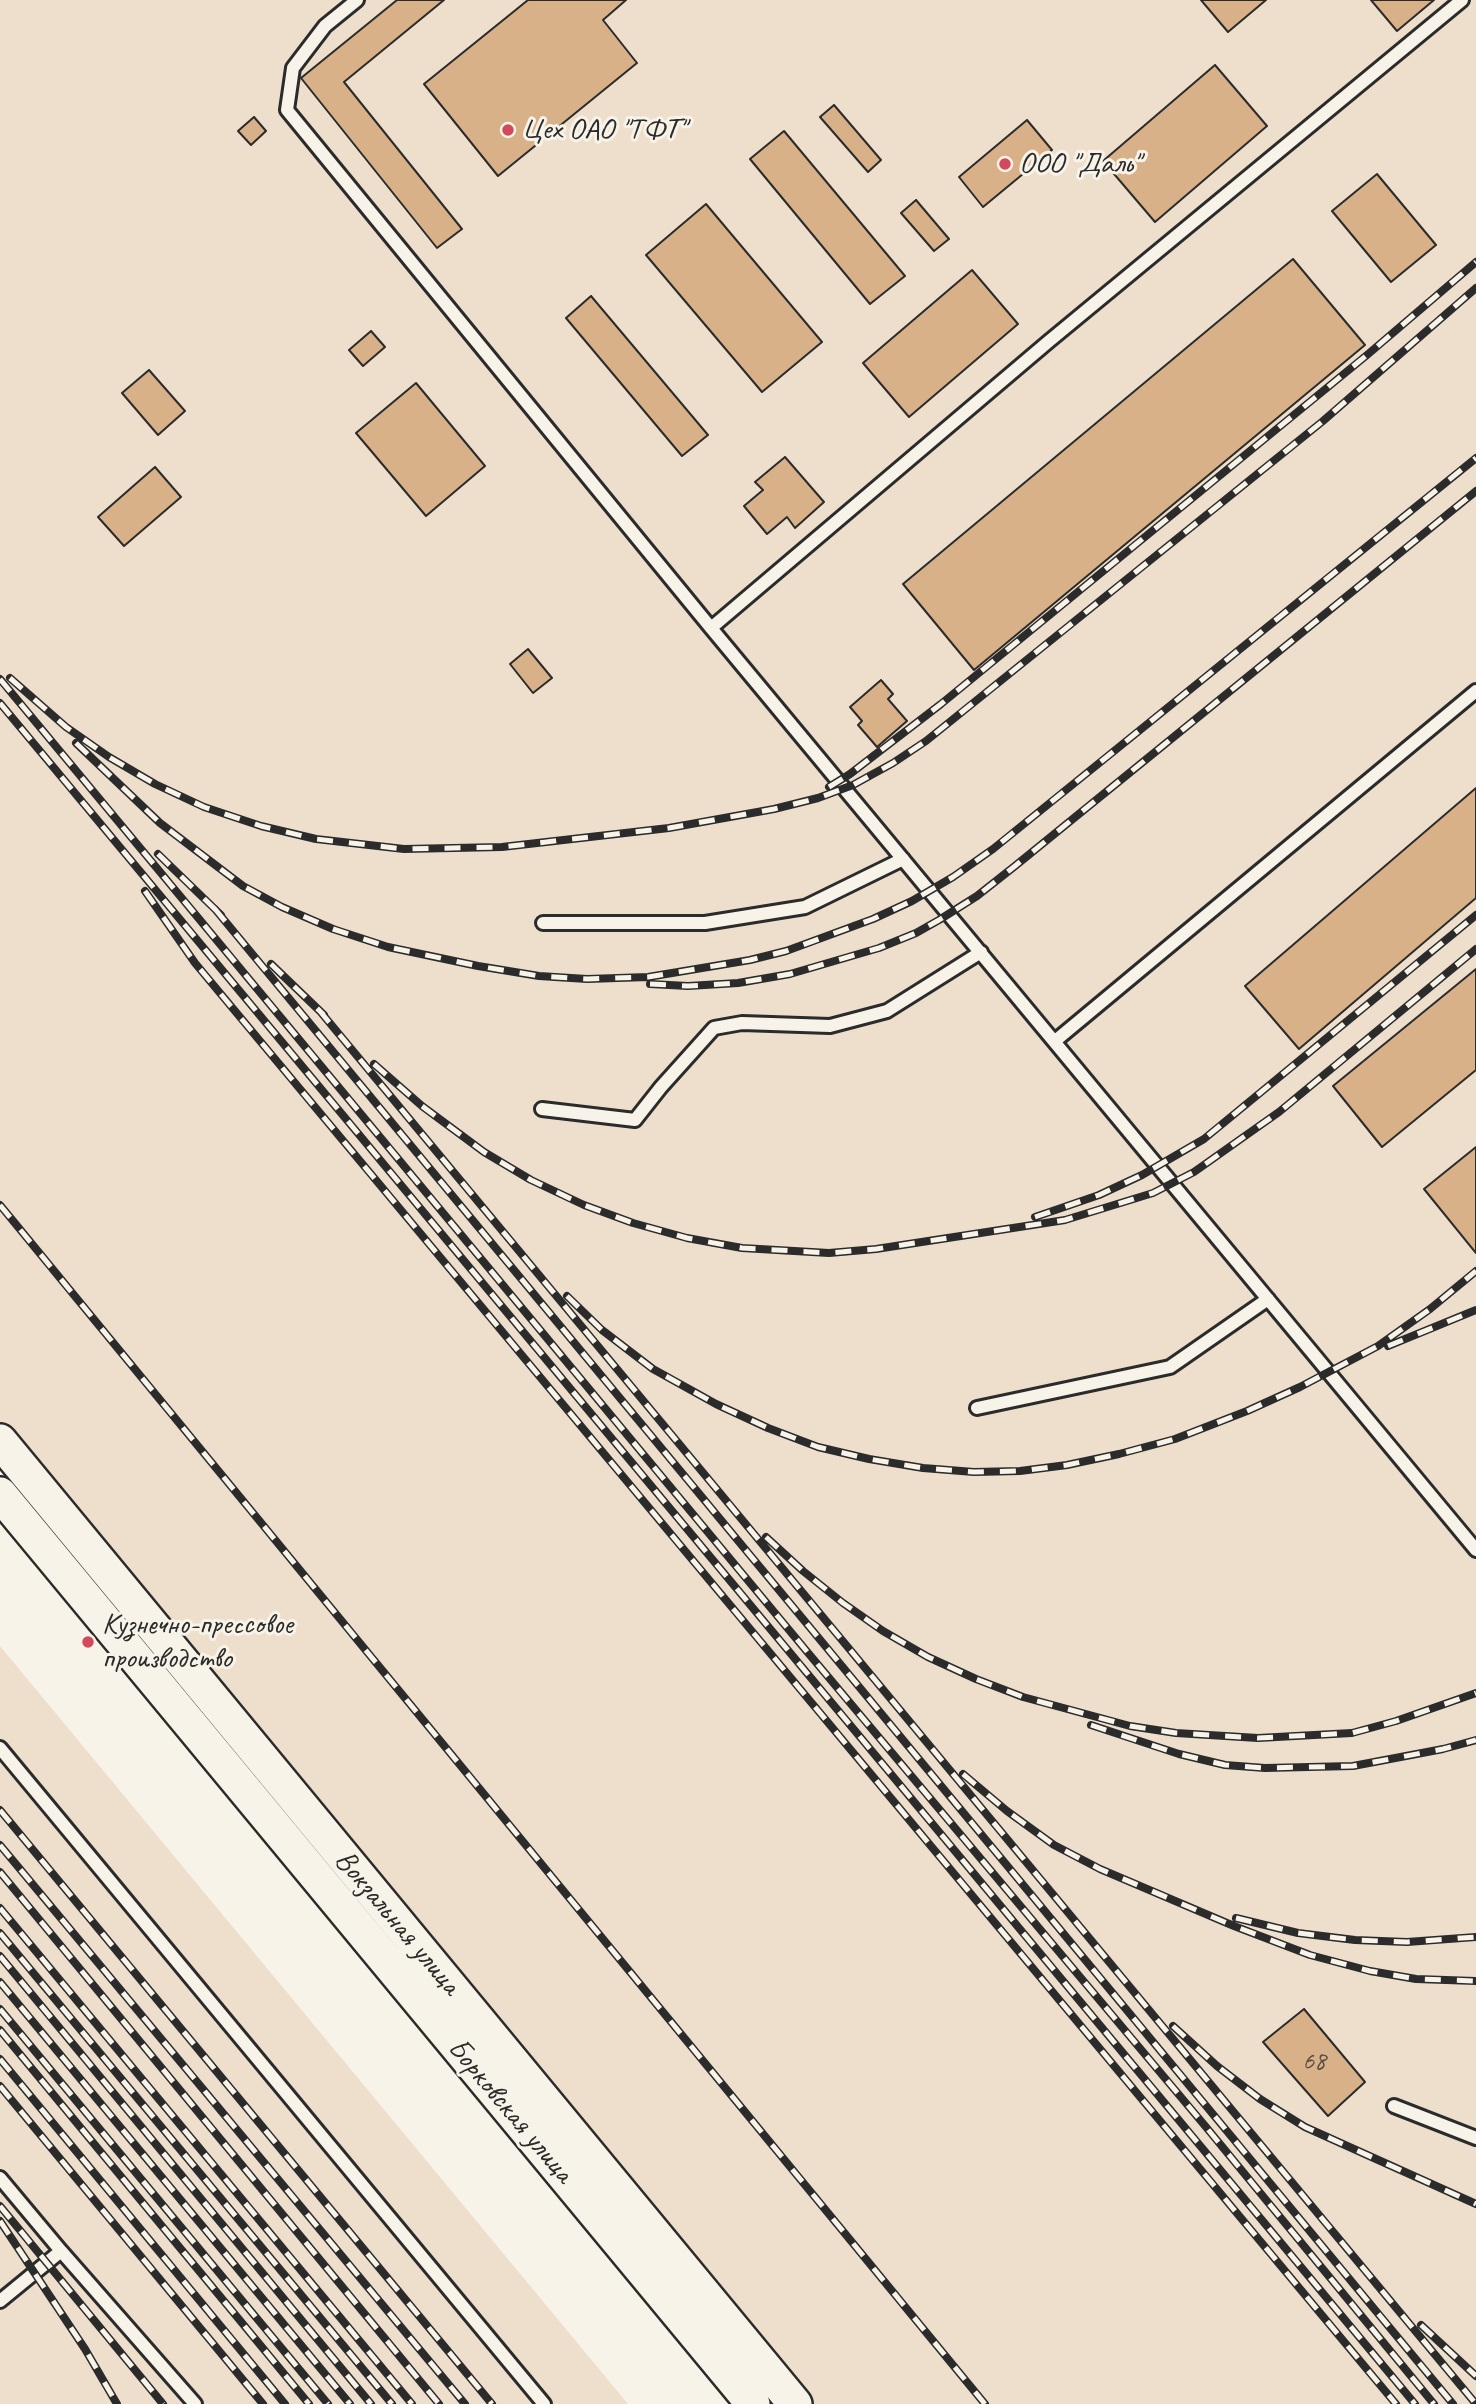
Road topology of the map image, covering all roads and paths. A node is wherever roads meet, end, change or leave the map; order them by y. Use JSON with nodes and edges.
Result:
{"nodes":[{"id":1,"x":357,"y":0,"type":"edge"},
{"id":2,"x":1462,"y":0,"type":"edge"},
{"id":3,"x":711,"y":628,"type":"junction"},
{"id":4,"x":1476,"y":691,"type":"edge"},
{"id":5,"x":903,"y":859,"type":"junction"},
{"id":6,"x":543,"y":923,"type":"dead end"},
{"id":7,"x":981,"y":952,"type":"junction"},
{"id":8,"x":1055,"y":1041,"type":"junction"},
{"id":9,"x":542,"y":1110,"type":"dead end"},
{"id":10,"x":1268,"y":1299,"type":"junction"},
{"id":11,"x":977,"y":1408,"type":"dead end"},
{"id":12,"x":0,"y":1441,"type":"edge"},
{"id":13,"x":0,"y":1494,"type":"edge"},
{"id":14,"x":1476,"y":1550,"type":"edge"},
{"id":15,"x":0,"y":1748,"type":"edge"},
{"id":16,"x":1394,"y":2106,"type":"dead end"},
{"id":17,"x":1476,"y":2138,"type":"edge"},
{"id":18,"x":0,"y":2178,"type":"edge"},
{"id":19,"x":61,"y":2251,"type":"junction"},
{"id":20,"x":0,"y":2301,"type":"edge"},
{"id":21,"x":195,"y":2404,"type":"edge"},
{"id":22,"x":544,"y":2404,"type":"edge"},
{"id":23,"x":753,"y":2404,"type":"edge"},
{"id":24,"x":794,"y":2404,"type":"edge"}],
"edges":[{"from":1,"to":3,"type":"lane"},
{"from":2,"to":3,"type":"lane"},
{"from":3,"to":5,"type":"lane"},
{"from":4,"to":8,"type":"lane"},
{"from":5,"to":6,"type":"lane"},
{"from":5,"to":7,"type":"lane"},
{"from":7,"to":8,"type":"lane"},
{"from":7,"to":9,"type":"lane"},
{"from":8,"to":10,"type":"lane"},
{"from":10,"to":11,"type":"lane"},
{"from":10,"to":14,"type":"lane"},
{"from":12,"to":24,"type":"main road","name":"Вокзальная улица"},
{"from":13,"to":23,"type":"main road","name":"Борковская улица"},
{"from":15,"to":22,"type":"lane"},
{"from":16,"to":17,"type":"lane"},
{"from":18,"to":19,"type":"lane"},
{"from":19,"to":20,"type":"lane"},
{"from":19,"to":21,"type":"lane"}]}
